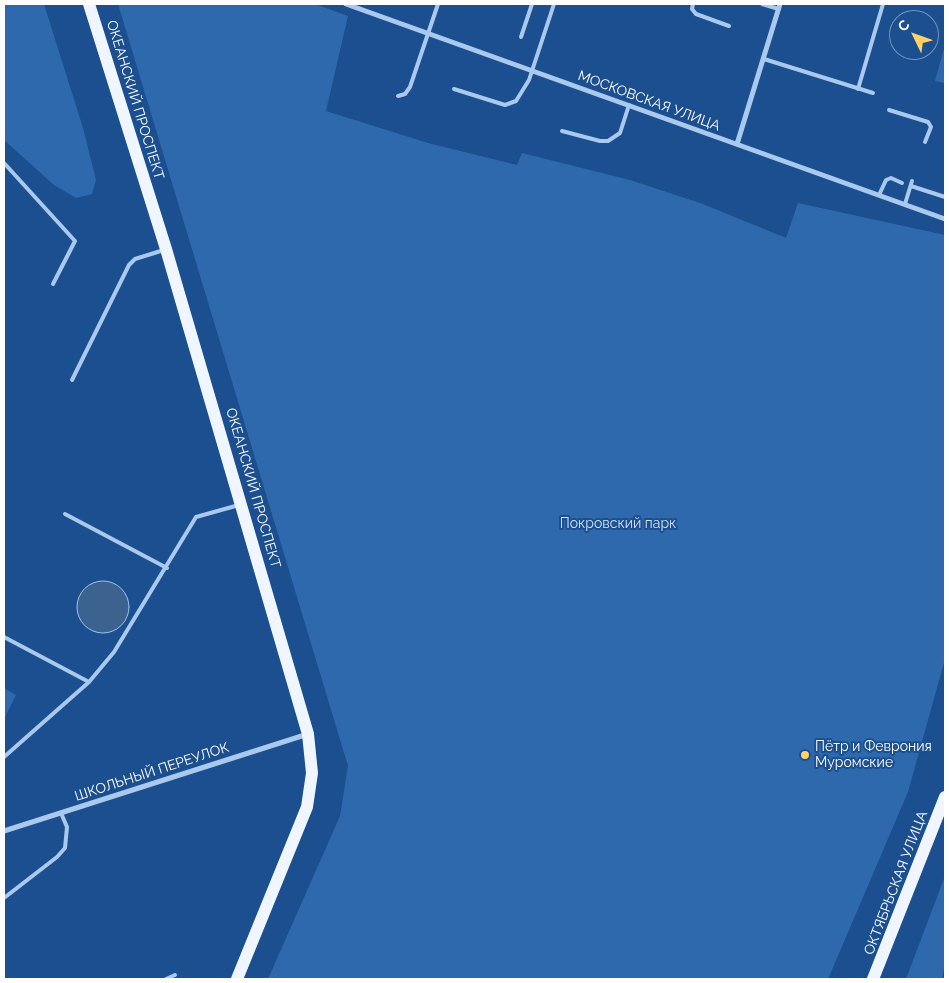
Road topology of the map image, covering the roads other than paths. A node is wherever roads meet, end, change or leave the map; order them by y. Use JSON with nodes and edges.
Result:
{"nodes":[{"id":1,"x":89,"y":4,"type":"edge"},
{"id":2,"x":346,"y":4,"type":"edge"},
{"id":3,"x":438,"y":4,"type":"edge"},
{"id":4,"x":532,"y":4,"type":"edge"},
{"id":5,"x":554,"y":4,"type":"edge"},
{"id":6,"x":693,"y":4,"type":"edge"},
{"id":7,"x":762,"y":4,"type":"edge"},
{"id":8,"x":883,"y":4,"type":"edge"},
{"id":9,"x":779,"y":6,"type":"edge"},
{"id":10,"x":729,"y":26,"type":"dead end"},
{"id":11,"x":428,"y":33,"type":"junction"},
{"id":12,"x":521,"y":37,"type":"dead end"},
{"id":13,"x":764,"y":59,"type":"junction"},
{"id":14,"x":532,"y":70,"type":"junction"},
{"id":15,"x":454,"y":89,"type":"dead end"},
{"id":16,"x":858,"y":89,"type":"junction"},
{"id":17,"x":873,"y":94,"type":"dead end"},
{"id":18,"x":398,"y":96,"type":"dead end"},
{"id":19,"x":629,"y":105,"type":"junction"},
{"id":20,"x":889,"y":110,"type":"dead end"},
{"id":21,"x":562,"y":131,"type":"dead end"},
{"id":22,"x":925,"y":142,"type":"dead end"},
{"id":23,"x":737,"y":144,"type":"junction"},
{"id":24,"x":4,"y":163,"type":"edge"},
{"id":25,"x":902,"y":183,"type":"dead end"},
{"id":26,"x":879,"y":195,"type":"junction"},
{"id":27,"x":945,"y":197,"type":"edge"},
{"id":28,"x":905,"y":204,"type":"junction"},
{"id":29,"x":945,"y":219,"type":"edge"},
{"id":30,"x":166,"y":249,"type":"junction"},
{"id":31,"x":53,"y":284,"type":"dead end"},
{"id":32,"x":72,"y":380,"type":"dead end"},
{"id":33,"x":242,"y":504,"type":"junction"},
{"id":34,"x":65,"y":514,"type":"dead end"},
{"id":35,"x":167,"y":568,"type":"junction"},
{"id":36,"x":4,"y":636,"type":"edge"},
{"id":37,"x":89,"y":682,"type":"junction"},
{"id":38,"x":308,"y":734,"type":"junction"},
{"id":39,"x":4,"y":757,"type":"edge"},
{"id":40,"x":945,"y":797,"type":"edge"},
{"id":41,"x":61,"y":813,"type":"junction"},
{"id":42,"x":4,"y":831,"type":"edge"},
{"id":43,"x":4,"y":898,"type":"edge"},
{"id":44,"x":175,"y":974,"type":"dead end"},
{"id":45,"x":166,"y":979,"type":"edge"},
{"id":46,"x":236,"y":979,"type":"edge"},
{"id":47,"x":873,"y":979,"type":"edge"}],
"edges":[{"from":1,"to":30,"type":"main road","name":"ОКЕАНСКИЙ ПРОСПЕКТ"},
{"from":2,"to":11,"type":"street","name":"МОСКОВСКАЯ УЛИЦА"},
{"from":3,"to":11,"type":"lane"},
{"from":4,"to":12,"type":"lane"},
{"from":5,"to":14,"type":"lane"},
{"from":6,"to":10,"type":"lane"},
{"from":7,"to":9,"type":"lane"},
{"from":8,"to":16,"type":"lane"},
{"from":9,"to":13,"type":"street"},
{"from":11,"to":14,"type":"street","name":"МОСКОВСКАЯ УЛИЦА"},
{"from":11,"to":18,"type":"lane"},
{"from":13,"to":16,"type":"lane"},
{"from":13,"to":23,"type":"street"},
{"from":14,"to":15,"type":"lane"},
{"from":14,"to":19,"type":"street","name":"МОСКОВСКАЯ УЛИЦА"},
{"from":16,"to":17,"type":"lane"},
{"from":19,"to":21,"type":"lane"},
{"from":19,"to":23,"type":"street","name":"МОСКОВСКАЯ УЛИЦА"},
{"from":20,"to":22,"type":"lane"},
{"from":23,"to":26,"type":"street","name":"МОСКОВСКАЯ УЛИЦА"},
{"from":24,"to":31,"type":"lane"},
{"from":25,"to":26,"type":"lane"},
{"from":26,"to":28,"type":"street","name":"МОСКОВСКАЯ УЛИЦА"},
{"from":27,"to":28,"type":"lane"},
{"from":28,"to":29,"type":"street","name":"МОСКОВСКАЯ УЛИЦА"},
{"from":30,"to":32,"type":"lane"},
{"from":30,"to":33,"type":"main road","name":"ОКЕАНСКИЙ ПРОСПЕКТ"},
{"from":33,"to":35,"type":"lane"},
{"from":33,"to":38,"type":"main road","name":"ОКЕАНСКИЙ ПРОСПЕКТ"},
{"from":34,"to":35,"type":"lane"},
{"from":35,"to":37,"type":"lane"},
{"from":36,"to":37,"type":"lane"},
{"from":37,"to":39,"type":"lane"},
{"from":38,"to":41,"type":"street","name":"ШКОЛЬНЫЙ ПЕРЕУЛОК"},
{"from":38,"to":46,"type":"main road","name":"ОКЕАНСКИЙ ПРОСПЕКТ"},
{"from":40,"to":47,"type":"main road","name":"ОКТЯБРЬСКАЯ УЛИЦА"},
{"from":41,"to":42,"type":"street","name":"ШКОЛЬНЫЙ ПЕРЕУЛОК"},
{"from":41,"to":43,"type":"lane"},
{"from":44,"to":45,"type":"lane"}]}
